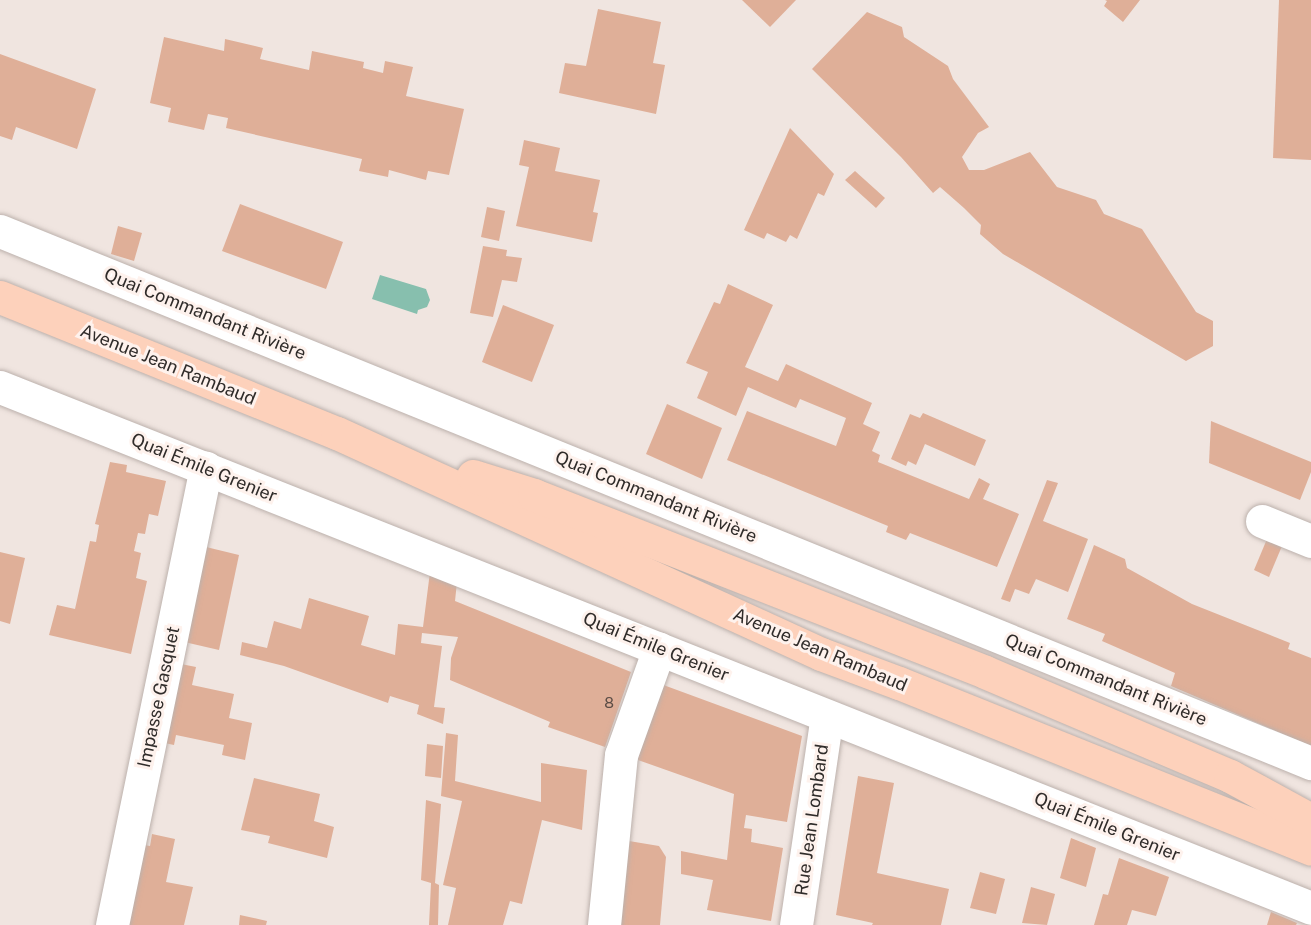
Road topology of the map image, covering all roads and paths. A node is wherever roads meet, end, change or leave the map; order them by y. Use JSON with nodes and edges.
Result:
{"nodes":[{"id":1,"x":0,"y":231,"type":"edge"},
{"id":2,"x":0,"y":297,"type":"edge"},
{"id":3,"x":0,"y":387,"type":"edge"},
{"id":4,"x":337,"y":433,"type":"junction"},
{"id":5,"x":206,"y":468,"type":"junction"},
{"id":6,"x":1262,"y":521,"type":"dead end"},
{"id":7,"x":1311,"y":541,"type":"edge"},
{"id":8,"x":659,"y":649,"type":"junction"},
{"id":9,"x":827,"y":716,"type":"junction"},
{"id":10,"x":1311,"y":763,"type":"edge"},
{"id":11,"x":1311,"y":820,"type":"edge"},
{"id":12,"x":1311,"y":849,"type":"edge"},
{"id":13,"x":1311,"y":908,"type":"edge"},
{"id":14,"x":112,"y":925,"type":"edge"},
{"id":15,"x":604,"y":925,"type":"edge"},
{"id":16,"x":796,"y":925,"type":"edge"}],
"edges":[{"from":1,"to":10,"type":"street","name":"Quai Commandant Rivière"},
{"from":2,"to":4,"type":"main road","name":"Avenue Jean Rambaud"},
{"from":3,"to":5,"type":"street","name":"Quai Émile Grenier"},
{"from":4,"to":11,"type":"main road","name":"Avenue Jean Rambaud"},
{"from":4,"to":12,"type":"main road","name":"Avenue Jean Rambaud"},
{"from":5,"to":8,"type":"street","name":"Quai Émile Grenier"},
{"from":5,"to":14,"type":"street","name":"Impasse Gasquet"},
{"from":6,"to":7,"type":"street"},
{"from":8,"to":9,"type":"street","name":"Quai Émile Grenier"},
{"from":8,"to":15,"type":"street"},
{"from":9,"to":13,"type":"street","name":"Quai Émile Grenier"},
{"from":9,"to":16,"type":"street","name":"Rue Jean Lombard"}]}
